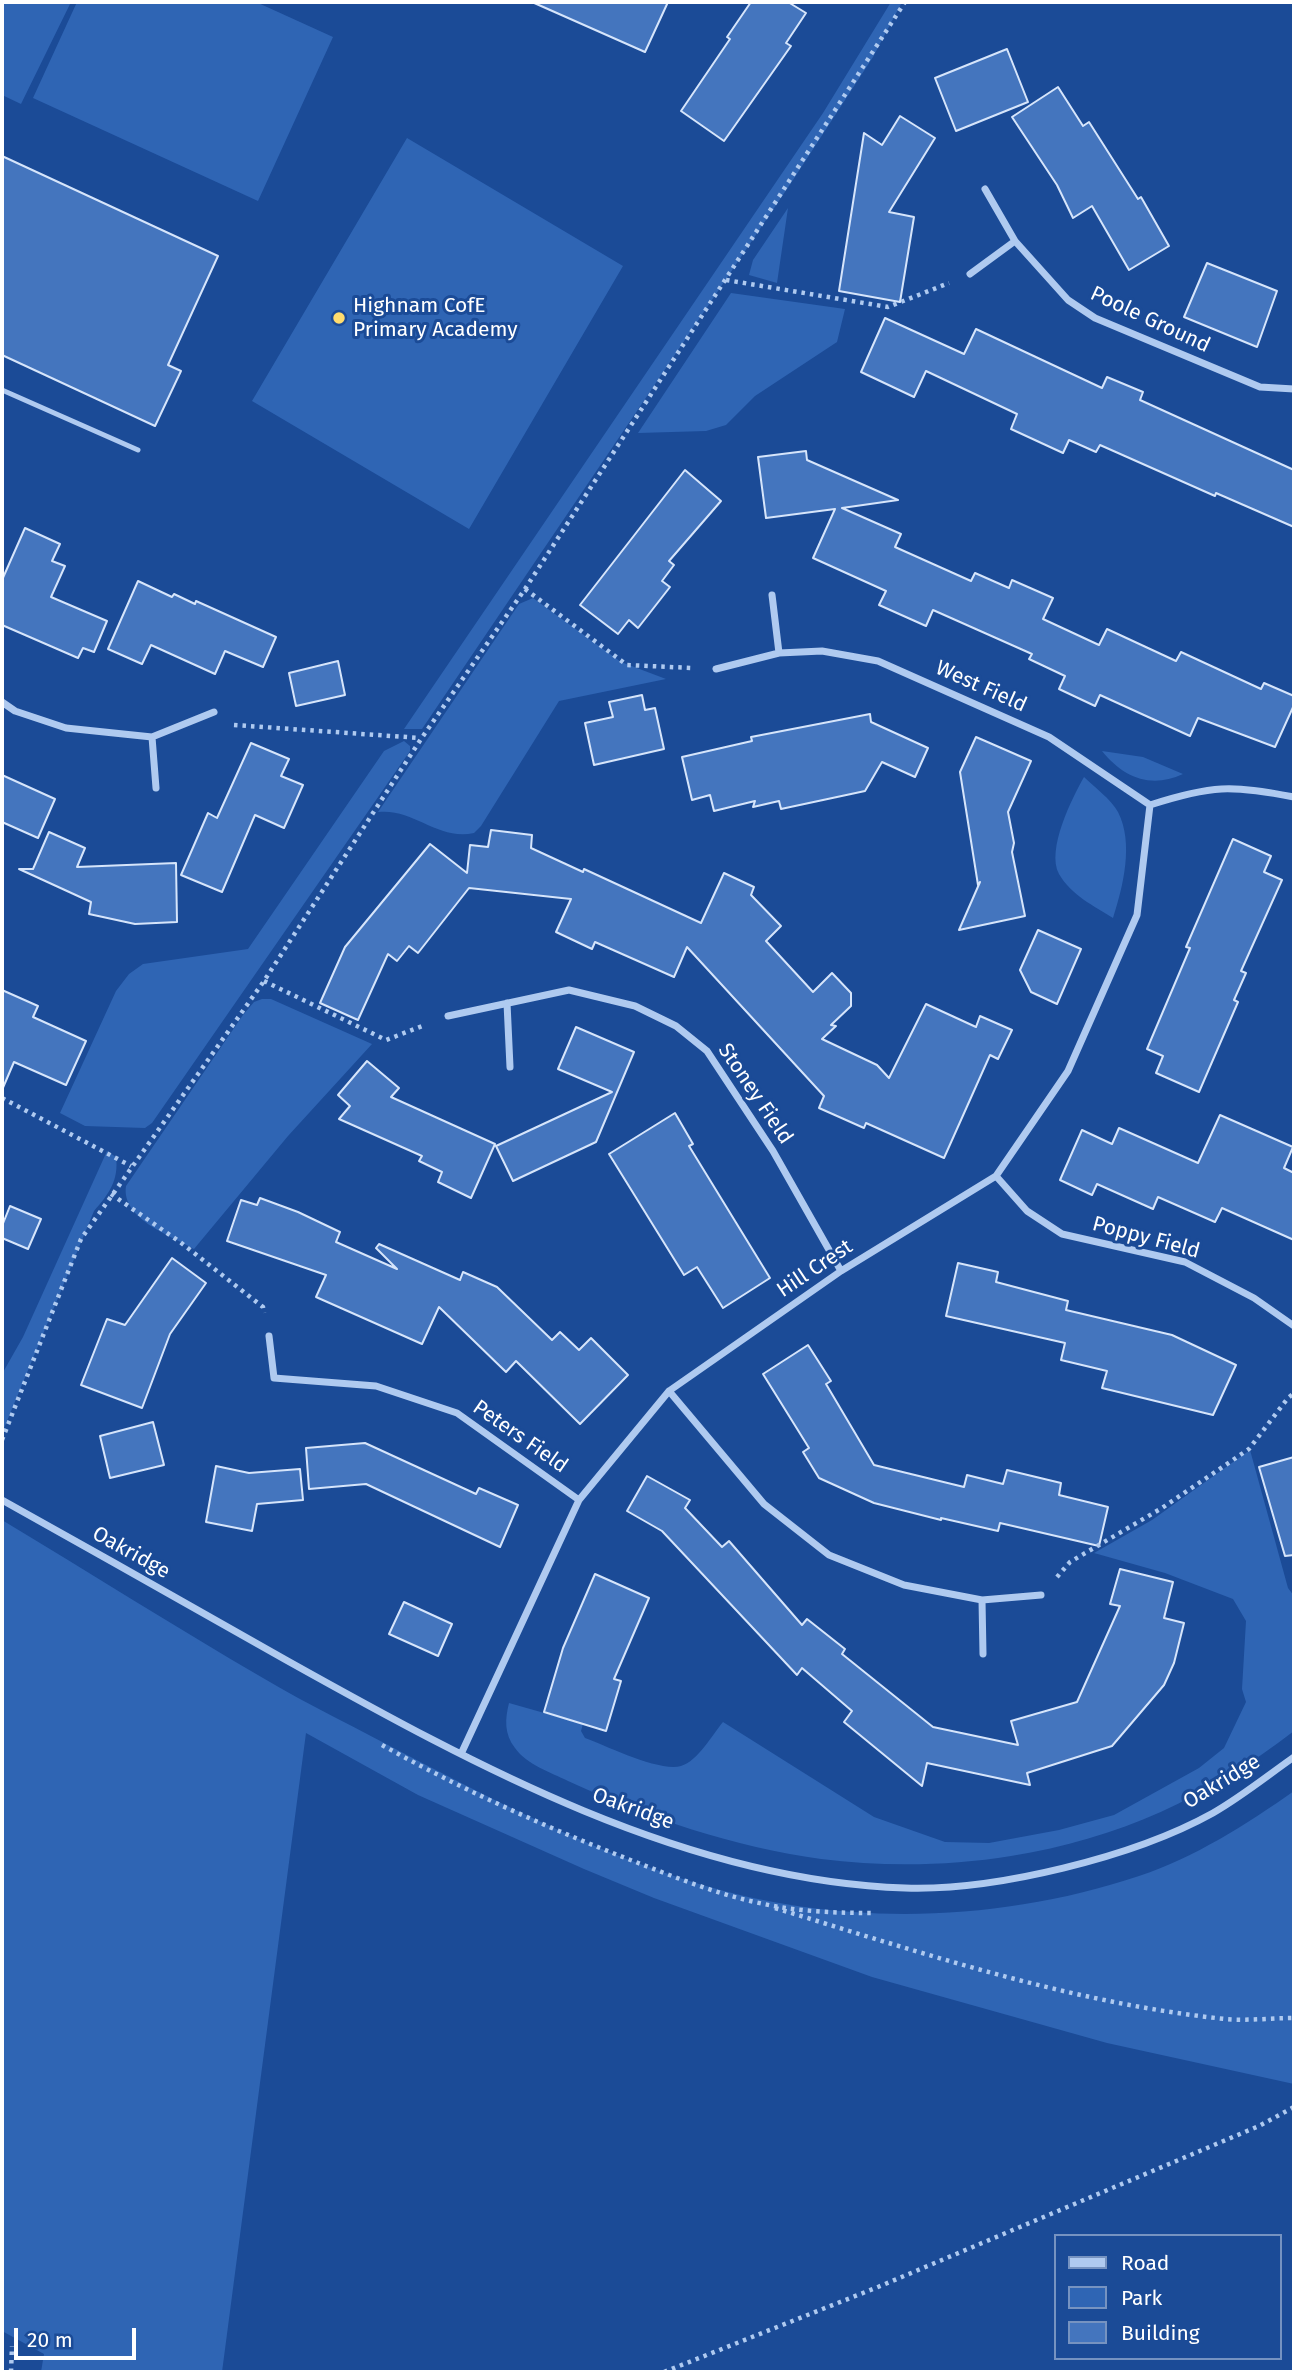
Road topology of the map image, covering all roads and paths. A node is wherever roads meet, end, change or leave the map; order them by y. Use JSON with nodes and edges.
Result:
{"nodes":[{"id":1,"x":905,"y":2,"type":"edge"},
{"id":2,"x":985,"y":189,"type":"dead end"},
{"id":3,"x":1015,"y":241,"type":"junction"},
{"id":4,"x":970,"y":274,"type":"joint"},
{"id":5,"x":726,"y":280,"type":"junction"},
{"id":6,"x":1294,"y":389,"type":"edge"},
{"id":7,"x":2,"y":390,"type":"edge"},
{"id":8,"x":138,"y":450,"type":"dead end"},
{"id":9,"x":525,"y":589,"type":"junction"},
{"id":10,"x":772,"y":594,"type":"dead end"},
{"id":11,"x":779,"y":653,"type":"junction"},
{"id":12,"x":716,"y":669,"type":"joint"},
{"id":13,"x":2,"y":702,"type":"edge"},
{"id":14,"x":214,"y":712,"type":"joint"},
{"id":15,"x":152,"y":737,"type":"junction"},
{"id":16,"x":421,"y":738,"type":"junction"},
{"id":17,"x":156,"y":788,"type":"dead end"},
{"id":18,"x":1294,"y":797,"type":"edge"},
{"id":19,"x":1150,"y":805,"type":"junction"},
{"id":20,"x":264,"y":981,"type":"junction"},
{"id":21,"x":507,"y":1003,"type":"junction"},
{"id":22,"x":448,"y":1016,"type":"joint"},
{"id":23,"x":510,"y":1067,"type":"dead end"},
{"id":24,"x":2,"y":1098,"type":"edge"},
{"id":25,"x":131,"y":1166,"type":"junction"},
{"id":26,"x":996,"y":1176,"type":"junction"},
{"id":27,"x":111,"y":1194,"type":"junction"},
{"id":28,"x":841,"y":1271,"type":"junction"},
{"id":29,"x":1294,"y":1326,"type":"edge"},
{"id":30,"x":269,"y":1336,"type":"joint"},
{"id":31,"x":669,"y":1391,"type":"junction"},
{"id":32,"x":1294,"y":1393,"type":"edge"},
{"id":33,"x":2,"y":1440,"type":"edge"},
{"id":34,"x":2,"y":1500,"type":"edge"},
{"id":35,"x":579,"y":1500,"type":"junction"},
{"id":36,"x":1041,"y":1595,"type":"joint"},
{"id":37,"x":982,"y":1600,"type":"junction"},
{"id":38,"x":983,"y":1654,"type":"dead end"},
{"id":39,"x":372,"y":1739,"type":"dead end"},
{"id":40,"x":460,"y":1754,"type":"junction"},
{"id":41,"x":1294,"y":1757,"type":"edge"},
{"id":42,"x":764,"y":1904,"type":"junction"},
{"id":43,"x":888,"y":1913,"type":"dead end"},
{"id":44,"x":1294,"y":2018,"type":"edge"},
{"id":45,"x":1294,"y":2107,"type":"edge"},
{"id":46,"x":12,"y":2346,"type":"dead end"},
{"id":47,"x":11,"y":2372,"type":"edge"},
{"id":48,"x":664,"y":2372,"type":"edge"}],
"edges":[{"from":1,"to":5,"type":"path"},
{"from":2,"to":3,"type":"street","name":"Poole Ground"},
{"from":3,"to":4,"type":"street"},
{"from":3,"to":6,"type":"street","name":"Poole Ground"},
{"from":4,"to":5,"type":"path"},
{"from":5,"to":9,"type":"path"},
{"from":7,"to":8,"type":"lane"},
{"from":9,"to":12,"type":"path"},
{"from":9,"to":16,"type":"path"},
{"from":10,"to":11,"type":"street"},
{"from":11,"to":12,"type":"street","name":"West Field"},
{"from":11,"to":19,"type":"street","name":"West Field"},
{"from":13,"to":15,"type":"street"},
{"from":14,"to":15,"type":"street"},
{"from":14,"to":16,"type":"path"},
{"from":15,"to":17,"type":"street"},
{"from":16,"to":20,"type":"path"},
{"from":18,"to":19,"type":"street"},
{"from":19,"to":26,"type":"street","name":"Hill Crest"},
{"from":20,"to":22,"type":"path"},
{"from":20,"to":25,"type":"path"},
{"from":21,"to":22,"type":"street","name":"Stoney Field"},
{"from":21,"to":23,"type":"street"},
{"from":21,"to":28,"type":"street","name":"Stoney Field"},
{"from":24,"to":25,"type":"path"},
{"from":25,"to":27,"type":"path"},
{"from":26,"to":28,"type":"street","name":"Hill Crest"},
{"from":26,"to":29,"type":"street","name":"Poppy Field"},
{"from":27,"to":30,"type":"path"},
{"from":27,"to":33,"type":"path"},
{"from":28,"to":31,"type":"street","name":"Hill Crest"},
{"from":30,"to":35,"type":"street","name":"Peters Field"},
{"from":31,"to":35,"type":"street","name":"Hill Crest"},
{"from":31,"to":37,"type":"street"},
{"from":32,"to":36,"type":"path"},
{"from":34,"to":40,"type":"street","name":"Oakridge"},
{"from":35,"to":40,"type":"street","name":"Hill Crest"},
{"from":36,"to":37,"type":"street"},
{"from":37,"to":38,"type":"street"},
{"from":39,"to":42,"type":"path"},
{"from":40,"to":41,"type":"street","name":"Oakridge"},
{"from":42,"to":43,"type":"path"},
{"from":42,"to":44,"type":"path"},
{"from":45,"to":48,"type":"path"},
{"from":46,"to":47,"type":"path"}]}
